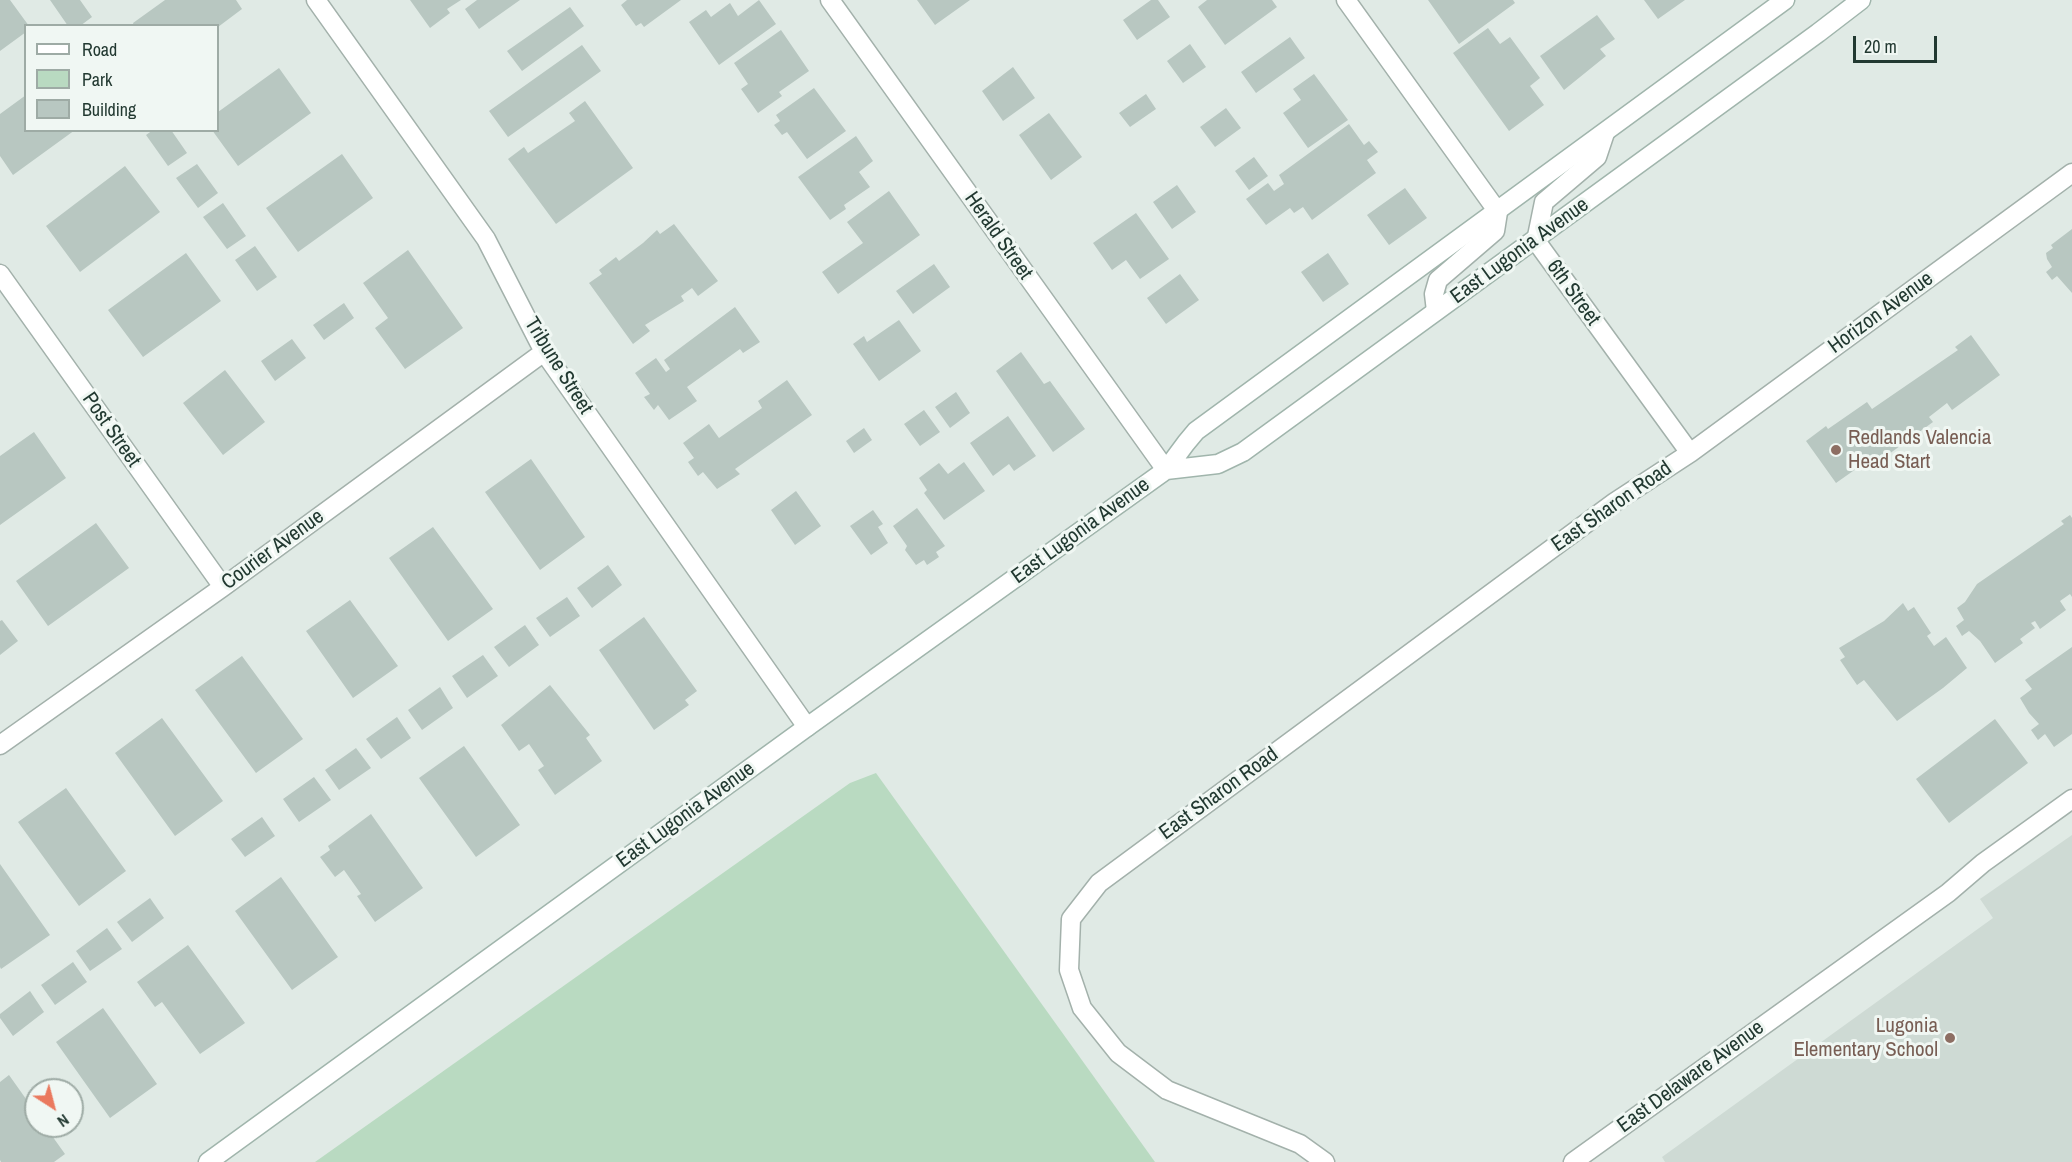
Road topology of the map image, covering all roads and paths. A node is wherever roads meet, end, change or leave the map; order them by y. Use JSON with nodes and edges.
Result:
{"nodes":[{"id":1,"x":316,"y":0,"type":"edge"},
{"id":2,"x":830,"y":0,"type":"edge"},
{"id":3,"x":1346,"y":0,"type":"edge"},
{"id":4,"x":1785,"y":0,"type":"edge"},
{"id":5,"x":1861,"y":0,"type":"edge"},
{"id":6,"x":1605,"y":133,"type":"junction"},
{"id":7,"x":2072,"y":173,"type":"edge"},
{"id":8,"x":1497,"y":212,"type":"junction"},
{"id":9,"x":1536,"y":241,"type":"junction"},
{"id":10,"x":0,"y":274,"type":"edge"},
{"id":11,"x":1436,"y":311,"type":"junction"},
{"id":12,"x":544,"y":352,"type":"junction"},
{"id":13,"x":1690,"y":453,"type":"junction"},
{"id":14,"x":1166,"y":470,"type":"junction"},
{"id":15,"x":223,"y":586,"type":"junction"},
{"id":16,"x":807,"y":727,"type":"junction"},
{"id":17,"x":0,"y":746,"type":"edge"},
{"id":18,"x":2072,"y":798,"type":"edge"},
{"id":19,"x":208,"y":1162,"type":"edge"},
{"id":20,"x":1325,"y":1162,"type":"edge"},
{"id":21,"x":1573,"y":1162,"type":"edge"}],
"edges":[{"from":1,"to":12,"type":"street","name":"Tribune Street"},
{"from":2,"to":14,"type":"street","name":"Herald Street"},
{"from":3,"to":8,"type":"street"},
{"from":4,"to":6,"type":"street","name":"East Lugonia Avenue"},
{"from":5,"to":9,"type":"street","name":"East Lugonia Avenue"},
{"from":6,"to":8,"type":"street","name":"East Lugonia Avenue"},
{"from":6,"to":9,"type":"street","name":"6th Street"},
{"from":7,"to":13,"type":"street","name":"Horizon Avenue"},
{"from":8,"to":11,"type":"street"},
{"from":8,"to":14,"type":"street","name":"East Lugonia Avenue"},
{"from":9,"to":11,"type":"street","name":"East Lugonia Avenue"},
{"from":9,"to":13,"type":"street","name":"6th Street"},
{"from":10,"to":15,"type":"street","name":"Post Street"},
{"from":11,"to":14,"type":"street","name":"East Lugonia Avenue"},
{"from":12,"to":15,"type":"street","name":"Courier Avenue"},
{"from":12,"to":16,"type":"street","name":"Tribune Street"},
{"from":13,"to":20,"type":"street","name":"East Sharon Road"},
{"from":14,"to":16,"type":"street","name":"East Lugonia Avenue"},
{"from":15,"to":17,"type":"street","name":"Courier Avenue"},
{"from":16,"to":19,"type":"street","name":"East Lugonia Avenue"},
{"from":18,"to":21,"type":"street","name":"East Delaware Avenue"}]}
